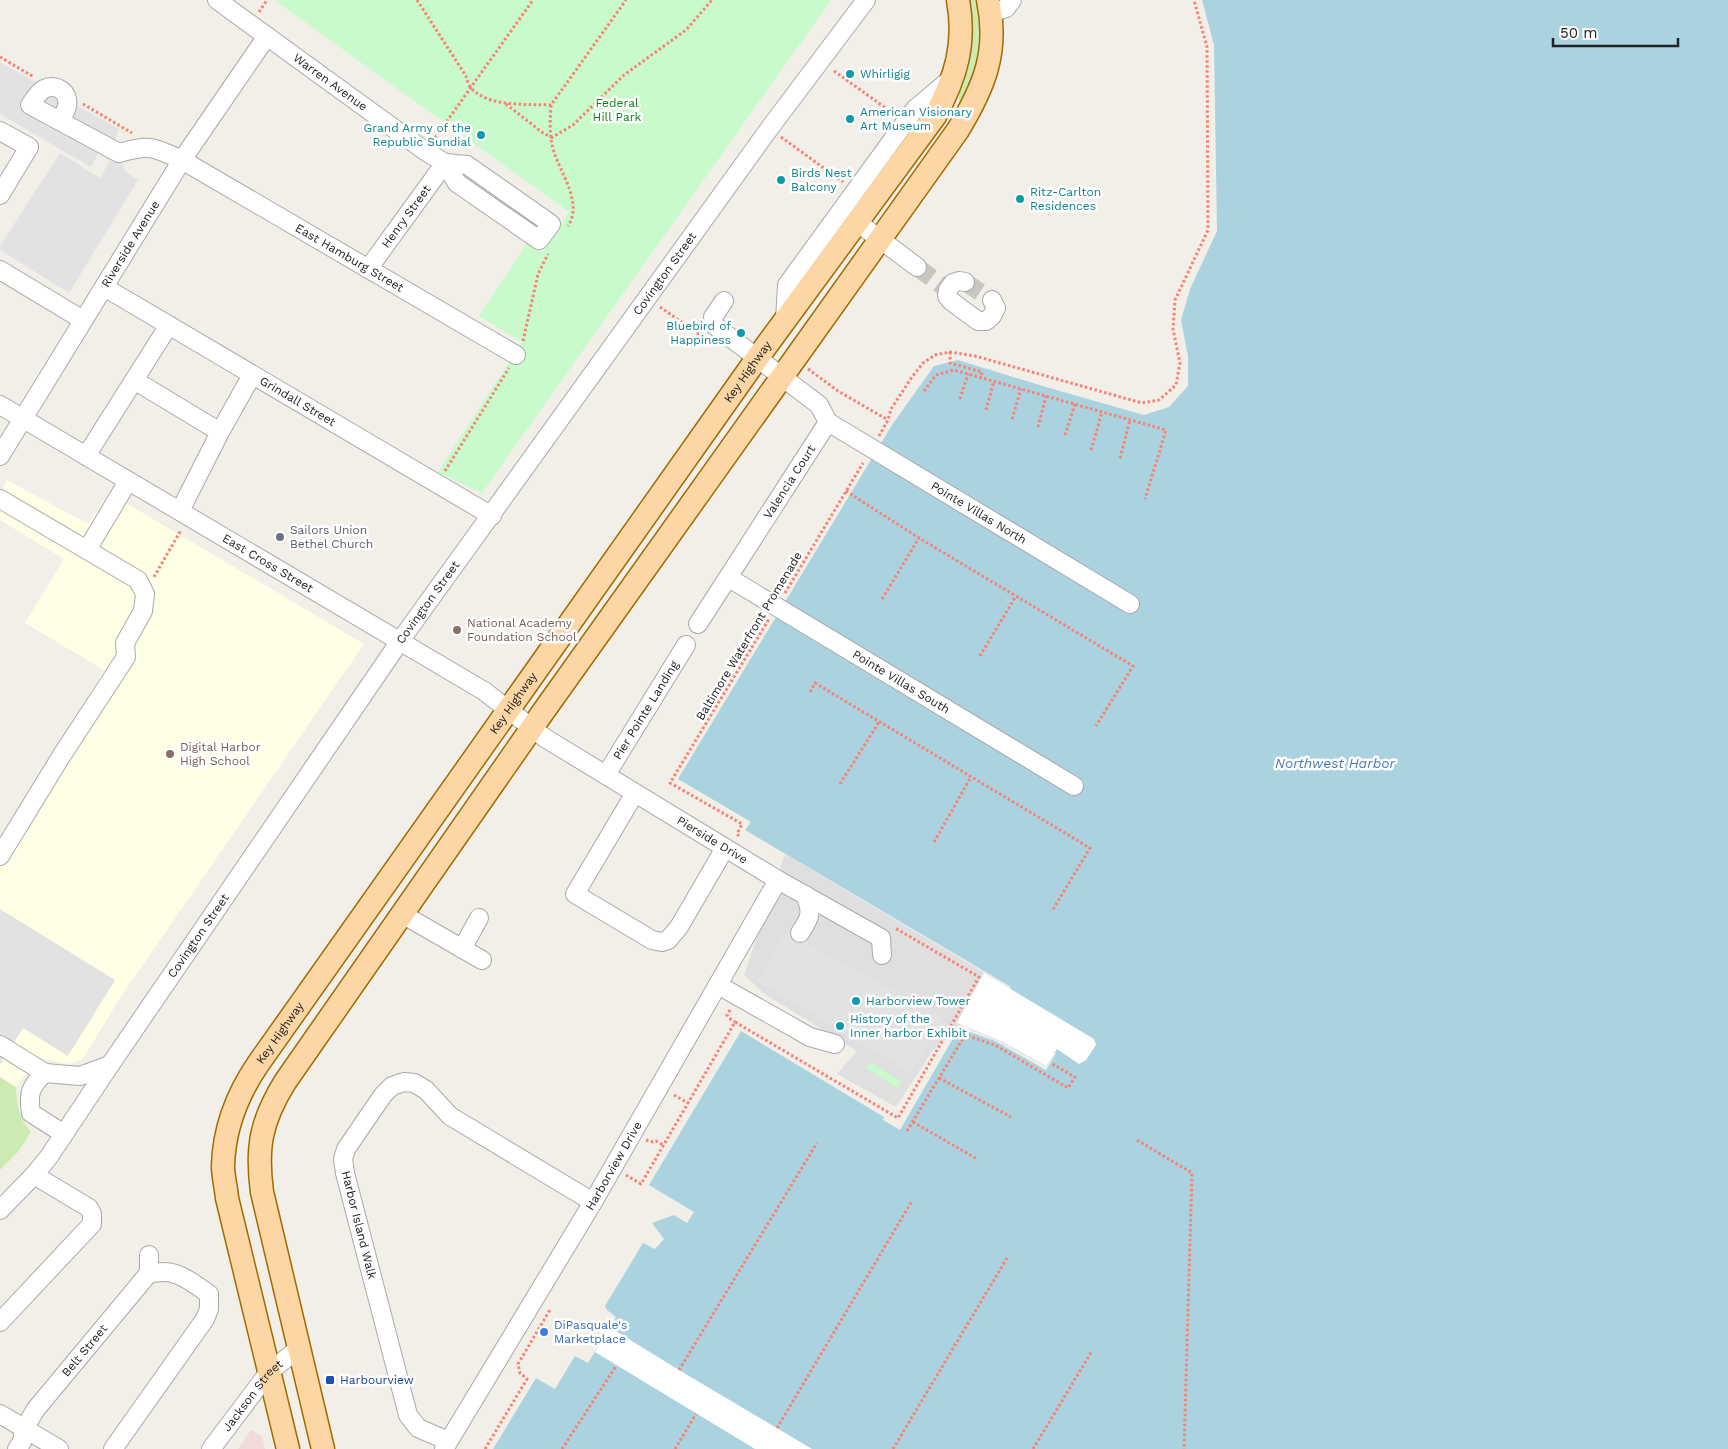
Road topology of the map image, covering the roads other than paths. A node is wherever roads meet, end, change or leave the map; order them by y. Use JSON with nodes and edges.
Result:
{"nodes":[{"id":1,"x":217,"y":0,"type":"edge"},
{"id":2,"x":866,"y":0,"type":"edge"},
{"id":3,"x":958,"y":0,"type":"edge"},
{"id":4,"x":1012,"y":0,"type":"edge"},
{"id":5,"x":989,"y":6,"type":"edge"},
{"id":6,"x":268,"y":36,"type":"junction"},
{"id":7,"x":954,"y":76,"type":"junction"},
{"id":8,"x":60,"y":121,"type":"dead end"},
{"id":9,"x":0,"y":130,"type":"edge"},
{"id":10,"x":182,"y":160,"type":"junction"},
{"id":11,"x":445,"y":163,"type":"junction"},
{"id":12,"x":0,"y":195,"type":"edge"},
{"id":13,"x":857,"y":222,"type":"junction"},
{"id":14,"x":880,"y":239,"type":"junction"},
{"id":15,"x":917,"y":267,"type":"tunnel mouth"},
{"id":16,"x":368,"y":269,"type":"junction"},
{"id":17,"x":0,"y":270,"type":"edge"},
{"id":18,"x":965,"y":282,"type":"dead end"},
{"id":19,"x":104,"y":287,"type":"junction"},
{"id":20,"x":992,"y":300,"type":"dead end"},
{"id":21,"x":724,"y":301,"type":"dead end"},
{"id":22,"x":84,"y":320,"type":"junction"},
{"id":23,"x":785,"y":320,"type":"junction"},
{"id":24,"x":169,"y":325,"type":"junction"},
{"id":25,"x":516,"y":356,"type":"dead end"},
{"id":26,"x":758,"y":358,"type":"junction"},
{"id":27,"x":252,"y":374,"type":"junction"},
{"id":28,"x":782,"y":375,"type":"junction"},
{"id":29,"x":134,"y":380,"type":"junction"},
{"id":30,"x":0,"y":405,"type":"edge"},
{"id":31,"x":23,"y":419,"type":"junction"},
{"id":32,"x":828,"y":422,"type":"junction"},
{"id":33,"x":220,"y":432,"type":"junction"},
{"id":34,"x":0,"y":456,"type":"edge"},
{"id":35,"x":86,"y":456,"type":"junction"},
{"id":36,"x":128,"y":481,"type":"junction"},
{"id":37,"x":0,"y":499,"type":"edge"},
{"id":38,"x":184,"y":514,"type":"junction"},
{"id":39,"x":492,"y":516,"type":"junction"},
{"id":40,"x":87,"y":550,"type":"junction"},
{"id":41,"x":729,"y":578,"type":"junction"},
{"id":42,"x":1130,"y":604,"type":"dead end"},
{"id":43,"x":698,"y":624,"type":"dead end"},
{"id":44,"x":400,"y":641,"type":"junction"},
{"id":45,"x":686,"y":645,"type":"dead end"},
{"id":46,"x":508,"y":710,"type":"junction"},
{"id":47,"x":532,"y":728,"type":"junction"},
{"id":48,"x":606,"y":775,"type":"junction"},
{"id":49,"x":1074,"y":786,"type":"dead end"},
{"id":50,"x":635,"y":793,"type":"junction"},
{"id":51,"x":725,"y":848,"type":"junction"},
{"id":52,"x":0,"y":856,"type":"edge"},
{"id":53,"x":778,"y":880,"type":"junction"},
{"id":54,"x":805,"y":895,"type":"junction"},
{"id":55,"x":402,"y":914,"type":"junction"},
{"id":56,"x":479,"y":918,"type":"dead end"},
{"id":57,"x":800,"y":933,"type":"dead end"},
{"id":58,"x":462,"y":949,"type":"junction"},
{"id":59,"x":882,"y":955,"type":"dead end"},
{"id":60,"x":482,"y":960,"type":"dead end"},
{"id":61,"x":718,"y":985,"type":"junction"},
{"id":62,"x":0,"y":1044,"type":"edge"},
{"id":63,"x":835,"y":1044,"type":"dead end"},
{"id":64,"x":110,"y":1065,"type":"junction"},
{"id":65,"x":45,"y":1073,"type":"junction"},
{"id":66,"x":64,"y":1134,"type":"junction"},
{"id":67,"x":34,"y":1176,"type":"junction"},
{"id":68,"x":593,"y":1202,"type":"junction"},
{"id":69,"x":0,"y":1210,"type":"edge"},
{"id":70,"x":149,"y":1255,"type":"dead end"},
{"id":71,"x":149,"y":1274,"type":"junction"},
{"id":72,"x":0,"y":1322,"type":"edge"},
{"id":73,"x":298,"y":1349,"type":"junction"},
{"id":74,"x":268,"y":1372,"type":"junction"},
{"id":75,"x":0,"y":1414,"type":"edge"},
{"id":76,"x":24,"y":1428,"type":"junction"},
{"id":77,"x":446,"y":1445,"type":"edge"},
{"id":78,"x":18,"y":1449,"type":"edge"},
{"id":79,"x":59,"y":1449,"type":"edge"},
{"id":80,"x":113,"y":1449,"type":"edge"},
{"id":81,"x":211,"y":1449,"type":"edge"},
{"id":82,"x":288,"y":1449,"type":"edge"},
{"id":83,"x":324,"y":1449,"type":"edge"}],
"edges":[{"from":1,"to":6,"type":"street","name":"Warren Avenue"},
{"from":2,"to":39,"type":"street","name":"Covington Street"},
{"from":3,"to":7,"type":"main road","name":"Key Highway"},
{"from":4,"to":5,"type":"street"},
{"from":5,"to":14,"type":"main road"},
{"from":6,"to":10,"type":"street","name":"Riverside Avenue"},
{"from":6,"to":11,"type":"street","name":"Warren Avenue"},
{"from":7,"to":13,"type":"main road","name":"Key Highway"},
{"from":7,"to":23,"type":"street"},
{"from":8,"to":10,"type":"street","name":"East Hamburg Street"},
{"from":9,"to":12,"type":"street"},
{"from":10,"to":16,"type":"street","name":"East Hamburg Street"},
{"from":10,"to":19,"type":"street","name":"Riverside Avenue"},
{"from":11,"to":11,"type":"street","name":"Warren Avenue"},
{"from":11,"to":16,"type":"street","name":"Henry Street"},
{"from":13,"to":14,"type":"street"},
{"from":13,"to":23,"type":"main road","name":"Key Highway"},
{"from":14,"to":15,"type":"street"},
{"from":14,"to":28,"type":"main road"},
{"from":16,"to":25,"type":"street","name":"East Hamburg Street"},
{"from":17,"to":22,"type":"street"},
{"from":18,"to":20,"type":"street"},
{"from":19,"to":22,"type":"street","name":"Riverside Avenue"},
{"from":19,"to":24,"type":"street","name":"Grindall Street"},
{"from":21,"to":26,"type":"street"},
{"from":22,"to":31,"type":"street","name":"Riverside Avenue"},
{"from":23,"to":26,"type":"main road","name":"Key Highway"},
{"from":24,"to":27,"type":"street","name":"Grindall Street"},
{"from":24,"to":29,"type":"street"},
{"from":26,"to":28,"type":"street"},
{"from":26,"to":46,"type":"main road","name":"Key Highway"},
{"from":27,"to":33,"type":"street"},
{"from":27,"to":39,"type":"street","name":"Grindall Street"},
{"from":28,"to":32,"type":"street"},
{"from":28,"to":47,"type":"main road"},
{"from":29,"to":33,"type":"street"},
{"from":29,"to":35,"type":"street"},
{"from":30,"to":31,"type":"street","name":"East Cross Street"},
{"from":31,"to":34,"type":"street","name":"Riverside Avenue"},
{"from":31,"to":35,"type":"street","name":"East Cross Street"},
{"from":32,"to":41,"type":"street","name":"Valencia Court"},
{"from":32,"to":42,"type":"street","name":"Pointe Villas North"},
{"from":33,"to":38,"type":"street"},
{"from":35,"to":36,"type":"street","name":"East Cross Street"},
{"from":36,"to":38,"type":"street","name":"East Cross Street"},
{"from":36,"to":40,"type":"street"},
{"from":37,"to":40,"type":"street"},
{"from":38,"to":44,"type":"street","name":"East Cross Street"},
{"from":39,"to":44,"type":"street","name":"Covington Street"},
{"from":40,"to":52,"type":"street"},
{"from":41,"to":43,"type":"street","name":"Valencia Court"},
{"from":41,"to":49,"type":"street","name":"Pointe Villas South"},
{"from":44,"to":46,"type":"street","name":"East Cross Street"},
{"from":44,"to":64,"type":"street","name":"Covington Street"},
{"from":45,"to":48,"type":"street","name":"Pier Pointe Landing"},
{"from":46,"to":47,"type":"street","name":"East Cross Street"},
{"from":46,"to":74,"type":"main road","name":"Key Highway"},
{"from":47,"to":48,"type":"street","name":"Pierside Drive"},
{"from":47,"to":55,"type":"main road"},
{"from":48,"to":50,"type":"street","name":"Pierside Drive"},
{"from":50,"to":51,"type":"street","name":"Pierside Drive"},
{"from":50,"to":51,"type":"street"},
{"from":51,"to":53,"type":"street","name":"Pierside Drive"},
{"from":53,"to":54,"type":"street","name":"Pierside Drive"},
{"from":53,"to":61,"type":"street","name":"Harborview Drive"},
{"from":54,"to":57,"type":"street"},
{"from":54,"to":59,"type":"street","name":"Pierside Drive"},
{"from":55,"to":58,"type":"street"},
{"from":55,"to":73,"type":"main road"},
{"from":56,"to":58,"type":"street"},
{"from":58,"to":60,"type":"street"},
{"from":61,"to":63,"type":"street"},
{"from":61,"to":68,"type":"street","name":"Harborview Drive"},
{"from":62,"to":65,"type":"street"},
{"from":64,"to":65,"type":"street"},
{"from":64,"to":66,"type":"street","name":"Covington Street"},
{"from":65,"to":66,"type":"street"},
{"from":66,"to":67,"type":"street","name":"Covington Street"},
{"from":67,"to":69,"type":"street","name":"Covington Street"},
{"from":67,"to":72,"type":"street"},
{"from":68,"to":77,"type":"street","name":"Harborview Drive"},
{"from":68,"to":77,"type":"street","name":"Harbor Island Walk"},
{"from":70,"to":71,"type":"street"},
{"from":71,"to":76,"type":"street","name":"Belt Street"},
{"from":71,"to":80,"type":"street"},
{"from":73,"to":74,"type":"street","name":"Jackson Street"},
{"from":73,"to":83,"type":"main road"},
{"from":74,"to":81,"type":"street","name":"Jackson Street"},
{"from":74,"to":82,"type":"main road","name":"Key Highway"},
{"from":75,"to":76,"type":"street"},
{"from":76,"to":78,"type":"street","name":"Belt Street"},
{"from":76,"to":79,"type":"street"}]}
